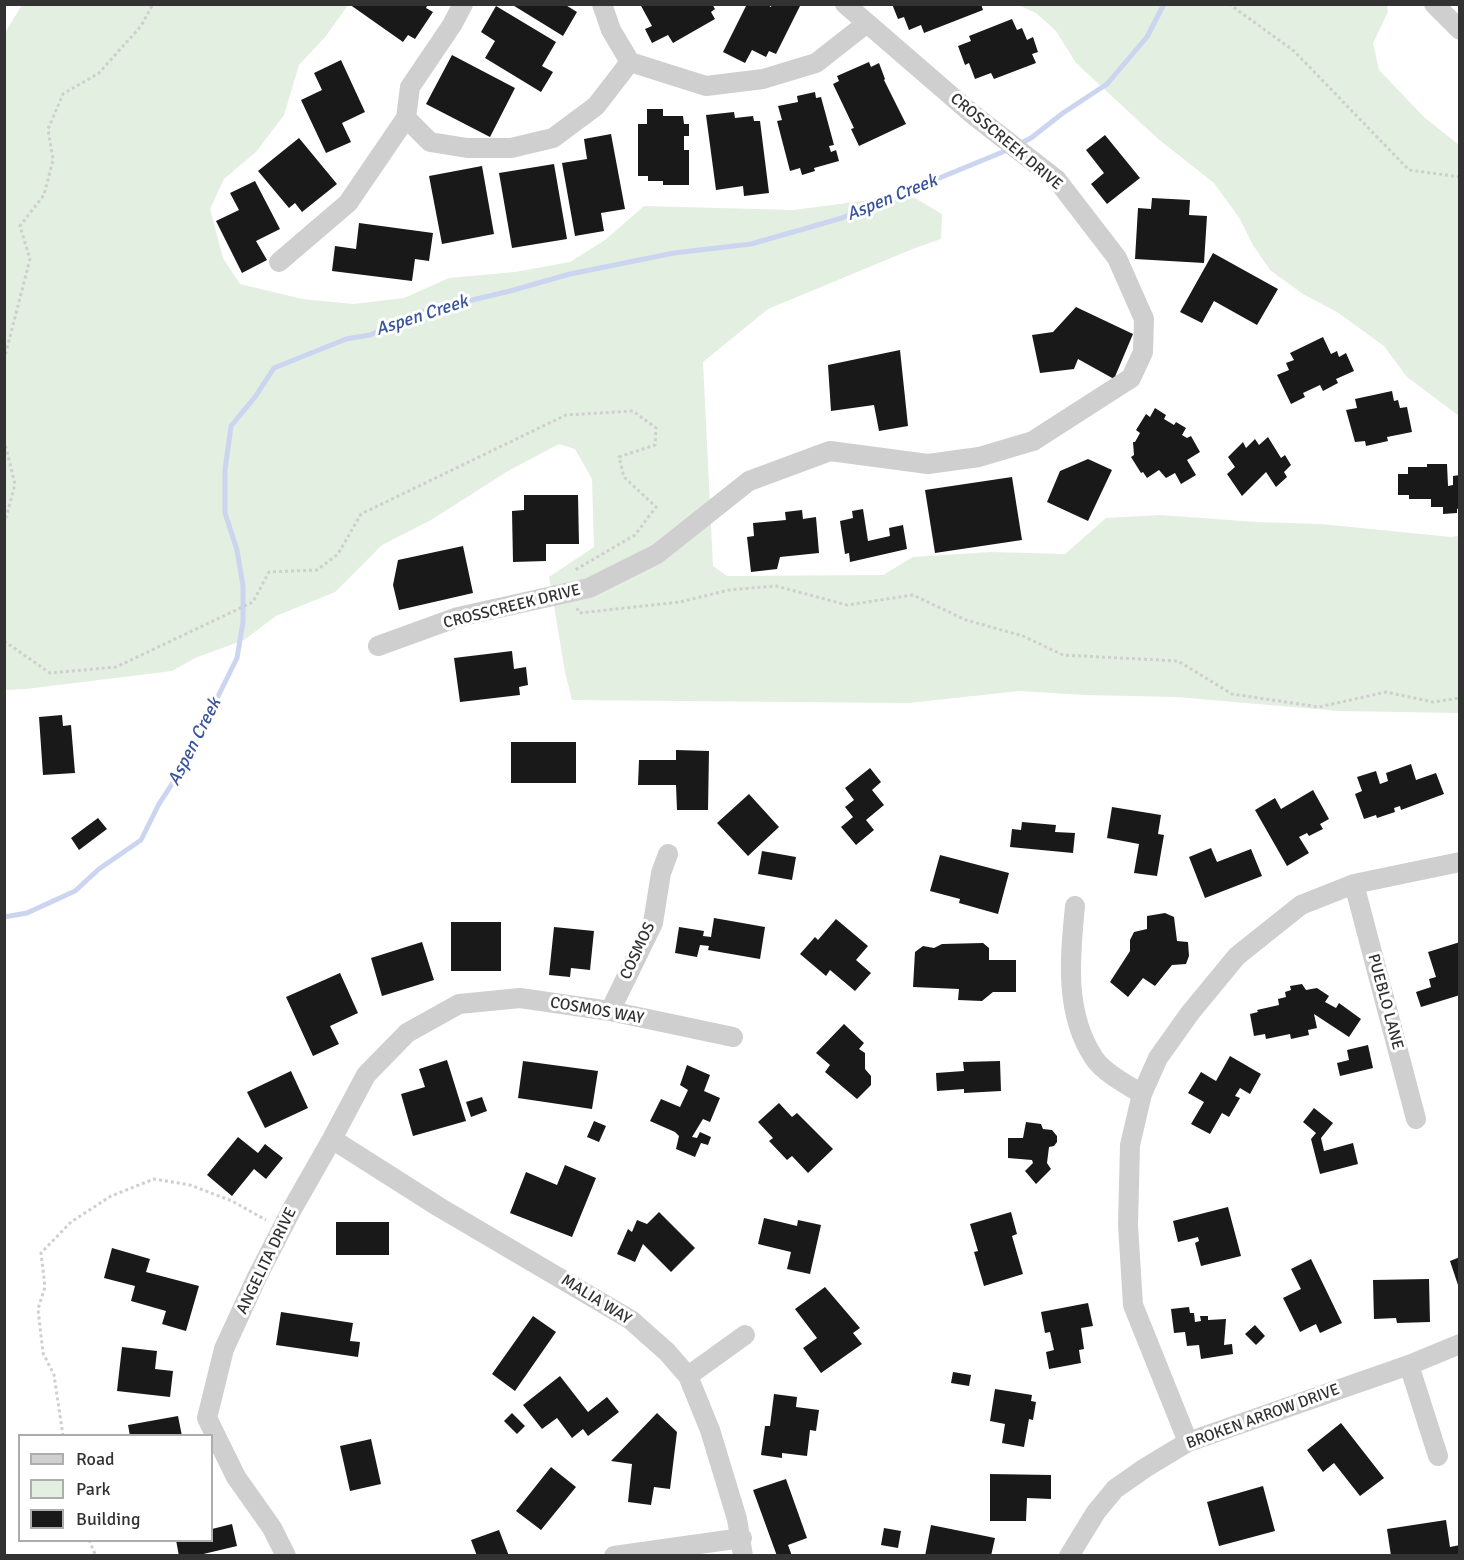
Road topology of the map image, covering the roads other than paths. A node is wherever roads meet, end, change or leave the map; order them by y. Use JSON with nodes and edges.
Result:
{"nodes":[{"id":1,"x":463,"y":4,"type":"edge"},
{"id":2,"x":602,"y":4,"type":"edge"},
{"id":3,"x":845,"y":4,"type":"edge"},
{"id":4,"x":1434,"y":4,"type":"edge"},
{"id":5,"x":867,"y":23,"type":"junction"},
{"id":6,"x":1460,"y":30,"type":"edge"},
{"id":7,"x":630,"y":62,"type":"junction"},
{"id":8,"x":406,"y":118,"type":"junction"},
{"id":9,"x":279,"y":262,"type":"dead end"},
{"id":10,"x":378,"y":646,"type":"dead end"},
{"id":11,"x":668,"y":854,"type":"dead end"},
{"id":12,"x":1460,"y":862,"type":"edge"},
{"id":13,"x":1354,"y":884,"type":"junction"},
{"id":14,"x":1075,"y":906,"type":"dead end"},
{"id":15,"x":459,"y":1004,"type":"joint"},
{"id":16,"x":610,"y":1011,"type":"junction"},
{"id":17,"x":734,"y":1037,"type":"dead end"},
{"id":18,"x":1142,"y":1094,"type":"junction"},
{"id":19,"x":1416,"y":1119,"type":"dead end"},
{"id":20,"x":332,"y":1139,"type":"junction"},
{"id":21,"x":745,"y":1335,"type":"dead end"},
{"id":22,"x":1460,"y":1344,"type":"edge"},
{"id":23,"x":1409,"y":1365,"type":"junction"},
{"id":24,"x":688,"y":1376,"type":"junction"},
{"id":25,"x":1188,"y":1442,"type":"junction"},
{"id":26,"x":1438,"y":1456,"type":"dead end"},
{"id":27,"x":742,"y":1547,"type":"edge"},
{"id":28,"x":286,"y":1556,"type":"edge"},
{"id":29,"x":614,"y":1556,"type":"edge"},
{"id":30,"x":1069,"y":1556,"type":"edge"}],
"edges":[{"from":1,"to":8,"type":"street"},
{"from":2,"to":7,"type":"street"},
{"from":3,"to":5,"type":"street","name":"CROSSCREEK DRIVE"},
{"from":4,"to":6,"type":"street"},
{"from":5,"to":7,"type":"street"},
{"from":5,"to":10,"type":"street","name":"CROSSCREEK DRIVE"},
{"from":7,"to":8,"type":"street"},
{"from":8,"to":9,"type":"street"},
{"from":11,"to":16,"type":"street","name":"COSMOS"},
{"from":12,"to":13,"type":"street"},
{"from":13,"to":18,"type":"street"},
{"from":13,"to":19,"type":"street","name":"PUEBLO LANE"},
{"from":14,"to":18,"type":"street"},
{"from":15,"to":16,"type":"street","name":"COSMOS WAY"},
{"from":15,"to":20,"type":"street","name":"ANGELITA DRIVE"},
{"from":16,"to":17,"type":"street","name":"COSMOS WAY"},
{"from":18,"to":25,"type":"street"},
{"from":20,"to":24,"type":"street","name":"MALIA WAY"},
{"from":20,"to":28,"type":"street","name":"ANGELITA DRIVE"},
{"from":21,"to":24,"type":"street"},
{"from":22,"to":23,"type":"street","name":"BROKEN ARROW DRIVE"},
{"from":23,"to":25,"type":"street","name":"BROKEN ARROW DRIVE"},
{"from":23,"to":26,"type":"street"},
{"from":24,"to":27,"type":"street","name":"MALIA WAY"},
{"from":25,"to":30,"type":"street","name":"BROKEN ARROW DRIVE"},
{"from":27,"to":29,"type":"street"}]}
